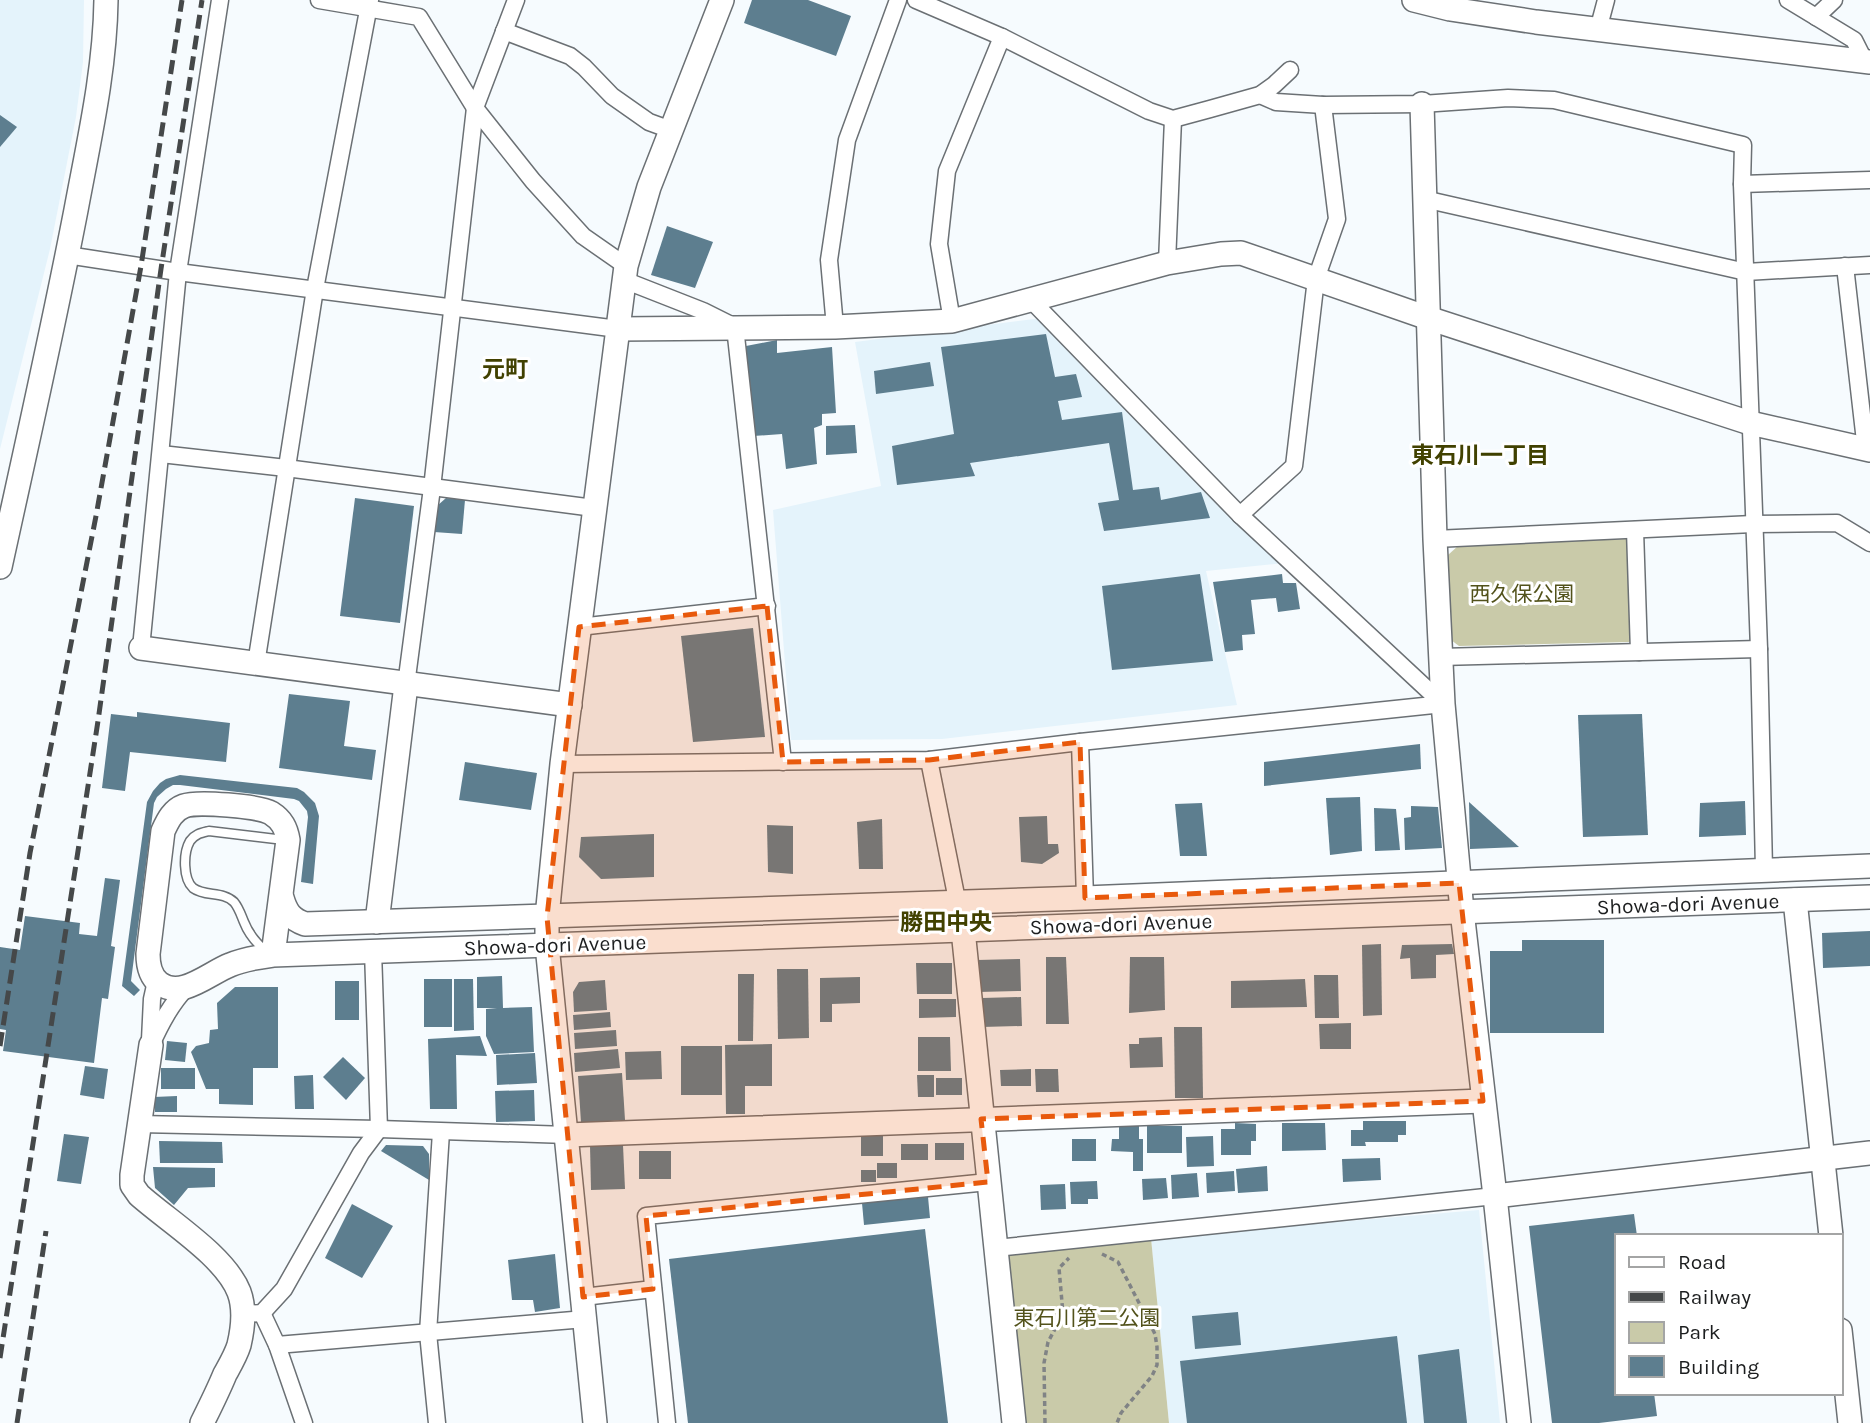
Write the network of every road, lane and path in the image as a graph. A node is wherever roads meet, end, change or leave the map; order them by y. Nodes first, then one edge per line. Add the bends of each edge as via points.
1 (106, 0) edge
2 (220, 0) edge
3 (319, 0) edge
4 (516, 0) edge
5 (722, 0) edge
6 (898, 0) edge
7 (916, 0) edge
8 (1414, 0) edge
9 (1606, 0) edge
10 (1788, 0) edge
11 (1834, 0) edge
12 (369, 4) edge
13 (1816, 17) junction
14 (1598, 30) junction
15 (504, 32) junction
16 (1002, 37) junction
17 (1867, 62) edge
18 (1290, 70) dead end
19 (1260, 95) junction
20 (1422, 104) junction
21 (1323, 106) junction
22 (475, 108) junction
23 (1173, 119) junction
24 (671, 130) junction
25 (1870, 180) edge
26 (1742, 184) junction
27 (1424, 199) junction
28 (67, 255) junction
29 (1167, 263) junction
30 (1870, 265) edge
31 (1845, 266) junction
32 (178, 272) junction
33 (1746, 272) junction
34 (625, 273) junction
35 (1316, 279) junction
36 (315, 289) junction
37 (1031, 300) junction
38 (453, 307) junction
39 (1428, 318) junction
40 (952, 321) junction
41 (735, 327) junction
42 (835, 327) junction
43 (618, 328) junction
44 (1749, 423) junction
45 (1868, 450) edge
46 (161, 454) junction
47 (286, 468) junction
48 (432, 488) junction
49 (594, 508) junction
50 (1240, 515) junction
51 (1753, 524) junction
52 (1635, 530) junction
53 (1435, 539) junction
54 (1870, 543) edge
55 (0, 567) edge
56 (767, 606) junction
57 (579, 627) junction
58 (141, 648) joint
59 (1759, 649) junction
60 (1639, 652) junction
61 (1440, 657) junction
62 (256, 664) junction
63 (406, 685) junction
64 (570, 705) junction
65 (1443, 705) junction
66 (1080, 742) junction
67 (929, 760) junction
68 (783, 762) junction
69 (562, 764) junction
70 (288, 840) junction
71 (1870, 866) edge
72 (1764, 869) junction
73 (1459, 883) junction
74 (1870, 897) edge
75 (282, 898) junction
76 (1085, 898) junction
77 (1795, 900) junction
78 (957, 902) junction
79 (1462, 911) junction
80 (547, 917) junction
81 (377, 922) junction
82 (962, 930) junction
83 (547, 945) junction
84 (373, 951) junction
85 (273, 956) junction
86 (156, 981) junction
87 (188, 986) junction
88 (151, 1045) junction
89 (1483, 1101) junction
90 (981, 1119) junction
91 (139, 1124) junction
92 (379, 1129) junction
93 (441, 1132) junction
94 (567, 1135) junction
95 (1870, 1153) edge
96 (1822, 1157) junction
97 (988, 1182) junction
98 (1495, 1196) junction
99 (1831, 1234) edge
100 (996, 1248) junction
101 (1100, 1253) dead end
102 (1077, 1255) dead end
103 (653, 1289) junction
104 (584, 1308) junction
105 (253, 1314) junction
106 (428, 1333) junction
107 (277, 1345) junction
108 (1842, 1349) edge
109 (202, 1423) edge
110 (304, 1423) edge
111 (437, 1423) edge
112 (595, 1423) edge
113 (667, 1423) edge
114 (1014, 1423) edge
115 (1045, 1423) edge
116 (1117, 1423) edge
117 (1519, 1423) edge
118 (1850, 1423) edge

1 - 28 street via 102,65
2 - 32 street
3 - 12 street
4 - 15 street
5 - 24 street
6 - 42 street via 847,139 829,260
7 - 16 street
8 - 14 street
9 - 14 street
10 - 13 street
11 - 13 street
12 - 22 street via 419,17
12 - 36 street
13 - 17 street via 1854,40
14 - 17 street
15 - 22 street
15 - 24 street via 570,56 612,96 649,122
16 - 23 street
16 - 40 street via 947,171 939,244
18 - 19 street
19 - 21 street via 1276,102
19 - 23 street
20 - 21 street
20 - 26 street via 1554,100 1743,145
20 - 27 street
21 - 35 street via 1337,219
22 - 34 street via 583,236
22 - 38 street
23 - 29 street
24 - 34 street
25 - 26 street
26 - 33 street
27 - 33 street
27 - 39 street
28 - 32 street
28 - 55 street via 11,492
29 - 35 street via 1241,253
29 - 37 street
30 - 31 street
31 - 33 street
31 - 45 street
32 - 36 street
32 - 46 street
33 - 44 street
34 - 41 street
34 - 43 street
35 - 39 street
35 - 50 street via 1294,466
36 - 38 street
36 - 47 street
37 - 40 street
37 - 50 street
38 - 43 street
38 - 48 street
39 - 44 street
39 - 53 street
40 - 42 street
41 - 42 street
41 - 43 street
41 - 56 street
43 - 49 street
44 - 45 street
44 - 51 street
46 - 47 street
46 - 58 street
47 - 48 street
47 - 62 street
48 - 49 street
48 - 63 street
49 - 57 street
50 - 65 street
51 - 52 street
51 - 54 street via 1837,523
51 - 59 street
52 - 53 street
52 - 60 street
53 - 61 street
56 - 57 street
56 - 68 street
57 - 64 street
58 - 62 street
59 - 60 street
59 - 72 street
60 - 61 street
61 - 65 street
62 - 63 street
63 - 64 street
63 - 81 street
64 - 69 street
65 - 66 street
65 - 73 street
66 - 67 street
66 - 76 street
67 - 68 street
67 - 78 street
68 - 69 street
69 - 80 street
70 - 75 street
70 - 85 lane via 209,831 197,834 187,854 185,873 190,885 233,901 256,943
70 - 86 street via 281,820 269,811 199,803 176,811 163,831 148,954
71 - 72 street, Showa-dori Avenue
72 - 73 street, Showa-dori Avenue
73 - 76 street, Showa-dori Avenue
73 - 79 street
74 - 77 street, Showa-dori Avenue
75 - 81 street, Showa-dori Avenue via 288,915 305,924
75 - 85 street
76 - 78 street, Showa-dori Avenue
77 - 79 street, Showa-dori Avenue
77 - 96 street
78 - 80 street, Showa-dori Avenue
78 - 82 street
79 - 82 street, Showa-dori Avenue
79 - 89 street
80 - 81 street, Showa-dori Avenue
80 - 83 street
82 - 83 street, Showa-dori Avenue
82 - 90 street
83 - 84 street, Showa-dori Avenue
83 - 94 street
84 - 85 street, Showa-dori Avenue
84 - 92 street
85 - 87 street, Showa-dori Avenue via 228,965
86 - 87 street via 172,989
86 - 88 street
87 - 88 street via 175,999
88 - 91 street
89 - 90 street
89 - 98 street
90 - 94 street
90 - 97 street
91 - 92 street
91 - 105 street via 132,1185 220,1264
92 - 93 street
92 - 105 street via 284,1289
93 - 94 street
93 - 106 street
94 - 104 street
95 - 96 street
96 - 98 street
96 - 99 street
97 - 100 street
97 - 103 street via 646,1216
98 - 100 street
98 - 117 street
100 - 114 street
101 - 116 path via 1118,1262 1155,1334 1157,1347 1152,1376
102 - 115 path via 1059,1268 1063,1314 1048,1342 1044,1363
103 - 104 street
103 - 113 street
104 - 106 street
104 - 112 street
105 - 107 street
105 - 109 street
106 - 107 street
106 - 111 street
107 - 110 street
108 - 118 street

